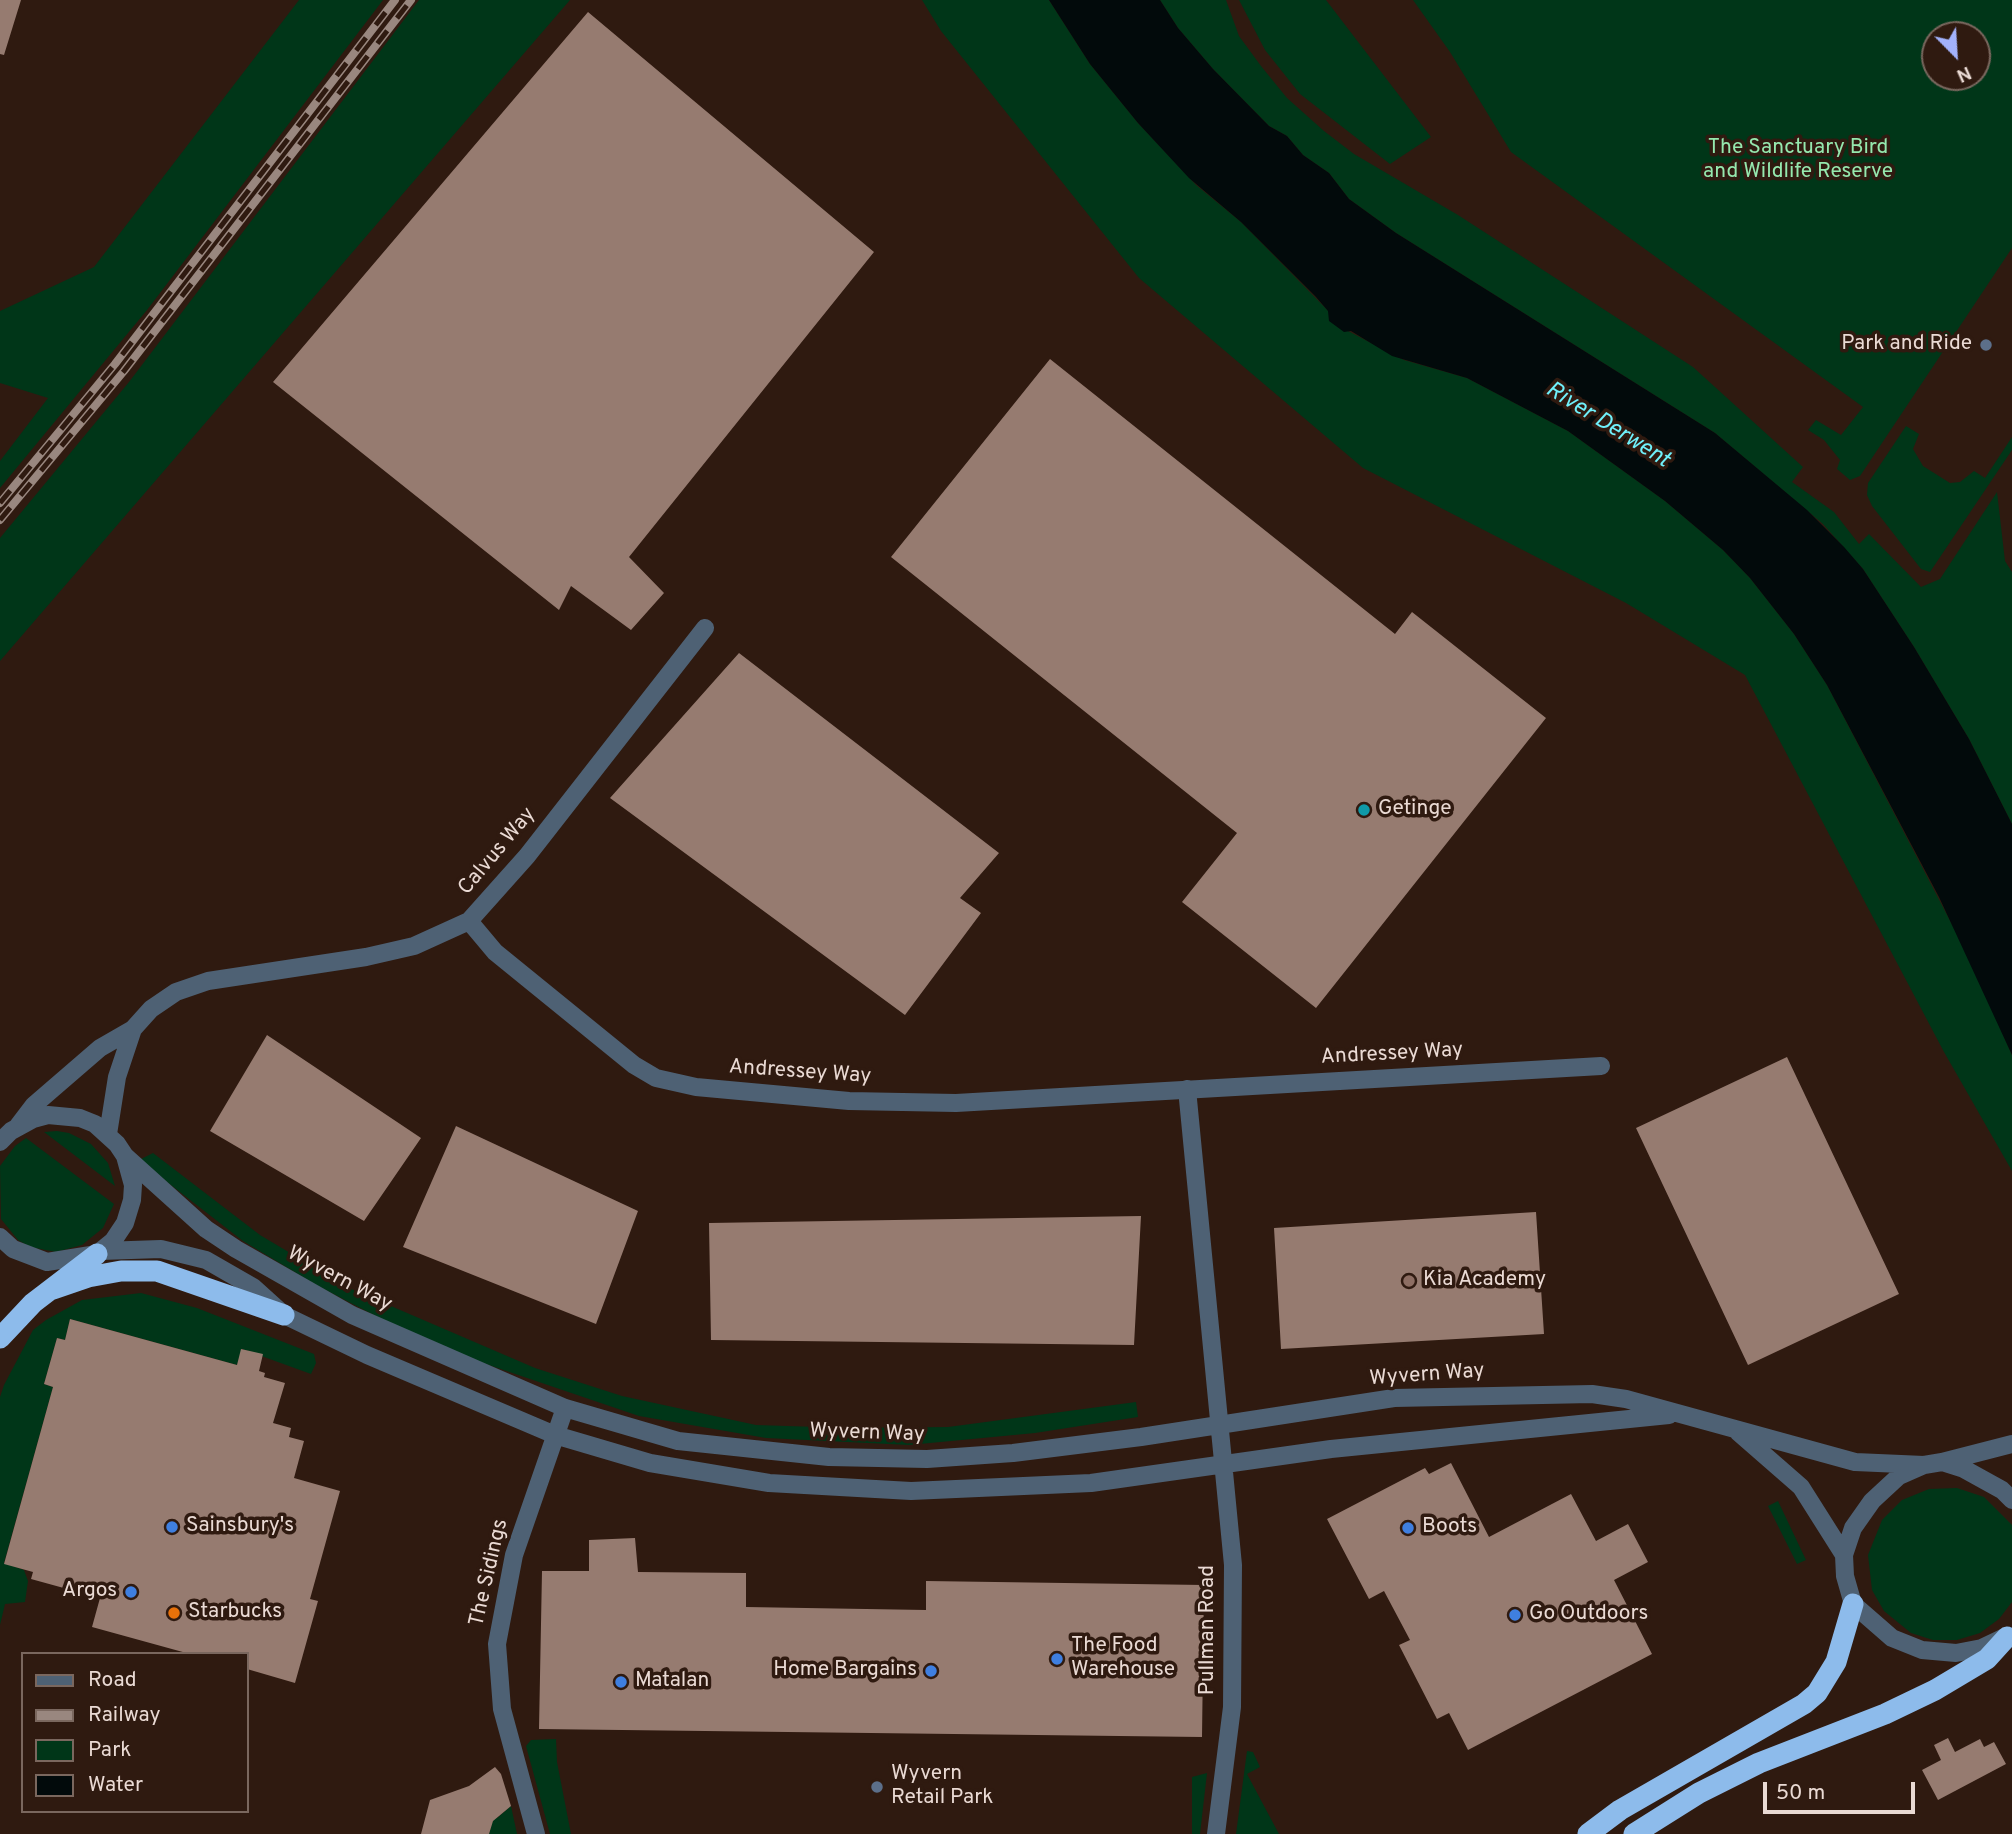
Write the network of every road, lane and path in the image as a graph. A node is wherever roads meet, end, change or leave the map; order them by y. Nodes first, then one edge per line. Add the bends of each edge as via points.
1 (705, 628) dead end
2 (469, 921) junction
3 (133, 1029) junction
4 (1601, 1066) dead end
5 (1187, 1089) junction
6 (108, 1134) junction
7 (6, 1136) edge
8 (125, 1156) junction
9 (0, 1237) edge
10 (99, 1252) junction
11 (53, 1289) junction
12 (284, 1315) junction
13 (0, 1338) edge
14 (565, 1408) junction
15 (1677, 1414) junction
16 (1218, 1425) junction
17 (1735, 1429) junction
18 (555, 1435) junction
19 (2012, 1444) edge
20 (1933, 1464) junction
21 (1223, 1466) junction
22 (2012, 1500) edge
23 (1844, 1555) junction
24 (1853, 1604) junction
25 (2010, 1635) edge
26 (536, 1834) edge
27 (1216, 1834) edge
28 (1588, 1834) edge
29 (1634, 1834) edge

1 - 2 street, Calvus Way via 527,856
2 - 3 street, Calvus Way via 414,946 208,981 176,992
2 - 5 street, Andressey Way via 495,952 656,1078 696,1087 849,1101 956,1103
3 - 6 street via 117,1077
3 - 7 street via 94,1053
4 - 5 street, Andressey Way
5 - 16 street
6 - 7 street via 95,1124 48,1115
6 - 8 street
8 - 10 street via 132,1200 122,1229
8 - 14 street, Wyvern Way via 206,1229 293,1283 428,1350
9 - 10 street, Wyvern Way via 13,1249 47,1262
10 - 11 highway
10 - 12 street, Wyvern Way via 161,1249 206,1260 253,1287
11 - 12 highway via 121,1271 157,1271
11 - 13 highway via 16,1318
12 - 18 street, Wyvern Way
14 - 16 street, Wyvern Way via 678,1441 830,1457 927,1460
14 - 18 street, The Sidings
15 - 16 street, Wyvern Way via 1592,1394 1508,1394 1394,1398
15 - 17 street, Wyvern Way
15 - 21 street, Wyvern Way via 1459,1434
16 - 21 street, Pullman Road
17 - 20 street, Wyvern Way via 1855,1462
17 - 23 street, Wyvern Way via 1801,1487
18 - 21 street, Wyvern Way via 601,1451 697,1472 832,1489 989,1490
18 - 26 street, The Sidings via 514,1556 497,1643 502,1709
19 - 20 street
20 - 22 street via 1979,1476
20 - 23 street via 1899,1476 1878,1494 1853,1528
21 - 27 street, Pullman Road via 1233,1565 1234,1652 1228,1759
23 - 24 street
24 - 25 street via 1892,1638 1922,1650 1956,1653
24 - 28 highway via 1836,1662 1817,1693 1620,1810
25 - 29 highway via 1987,1659 1935,1690 1759,1763 1699,1793

